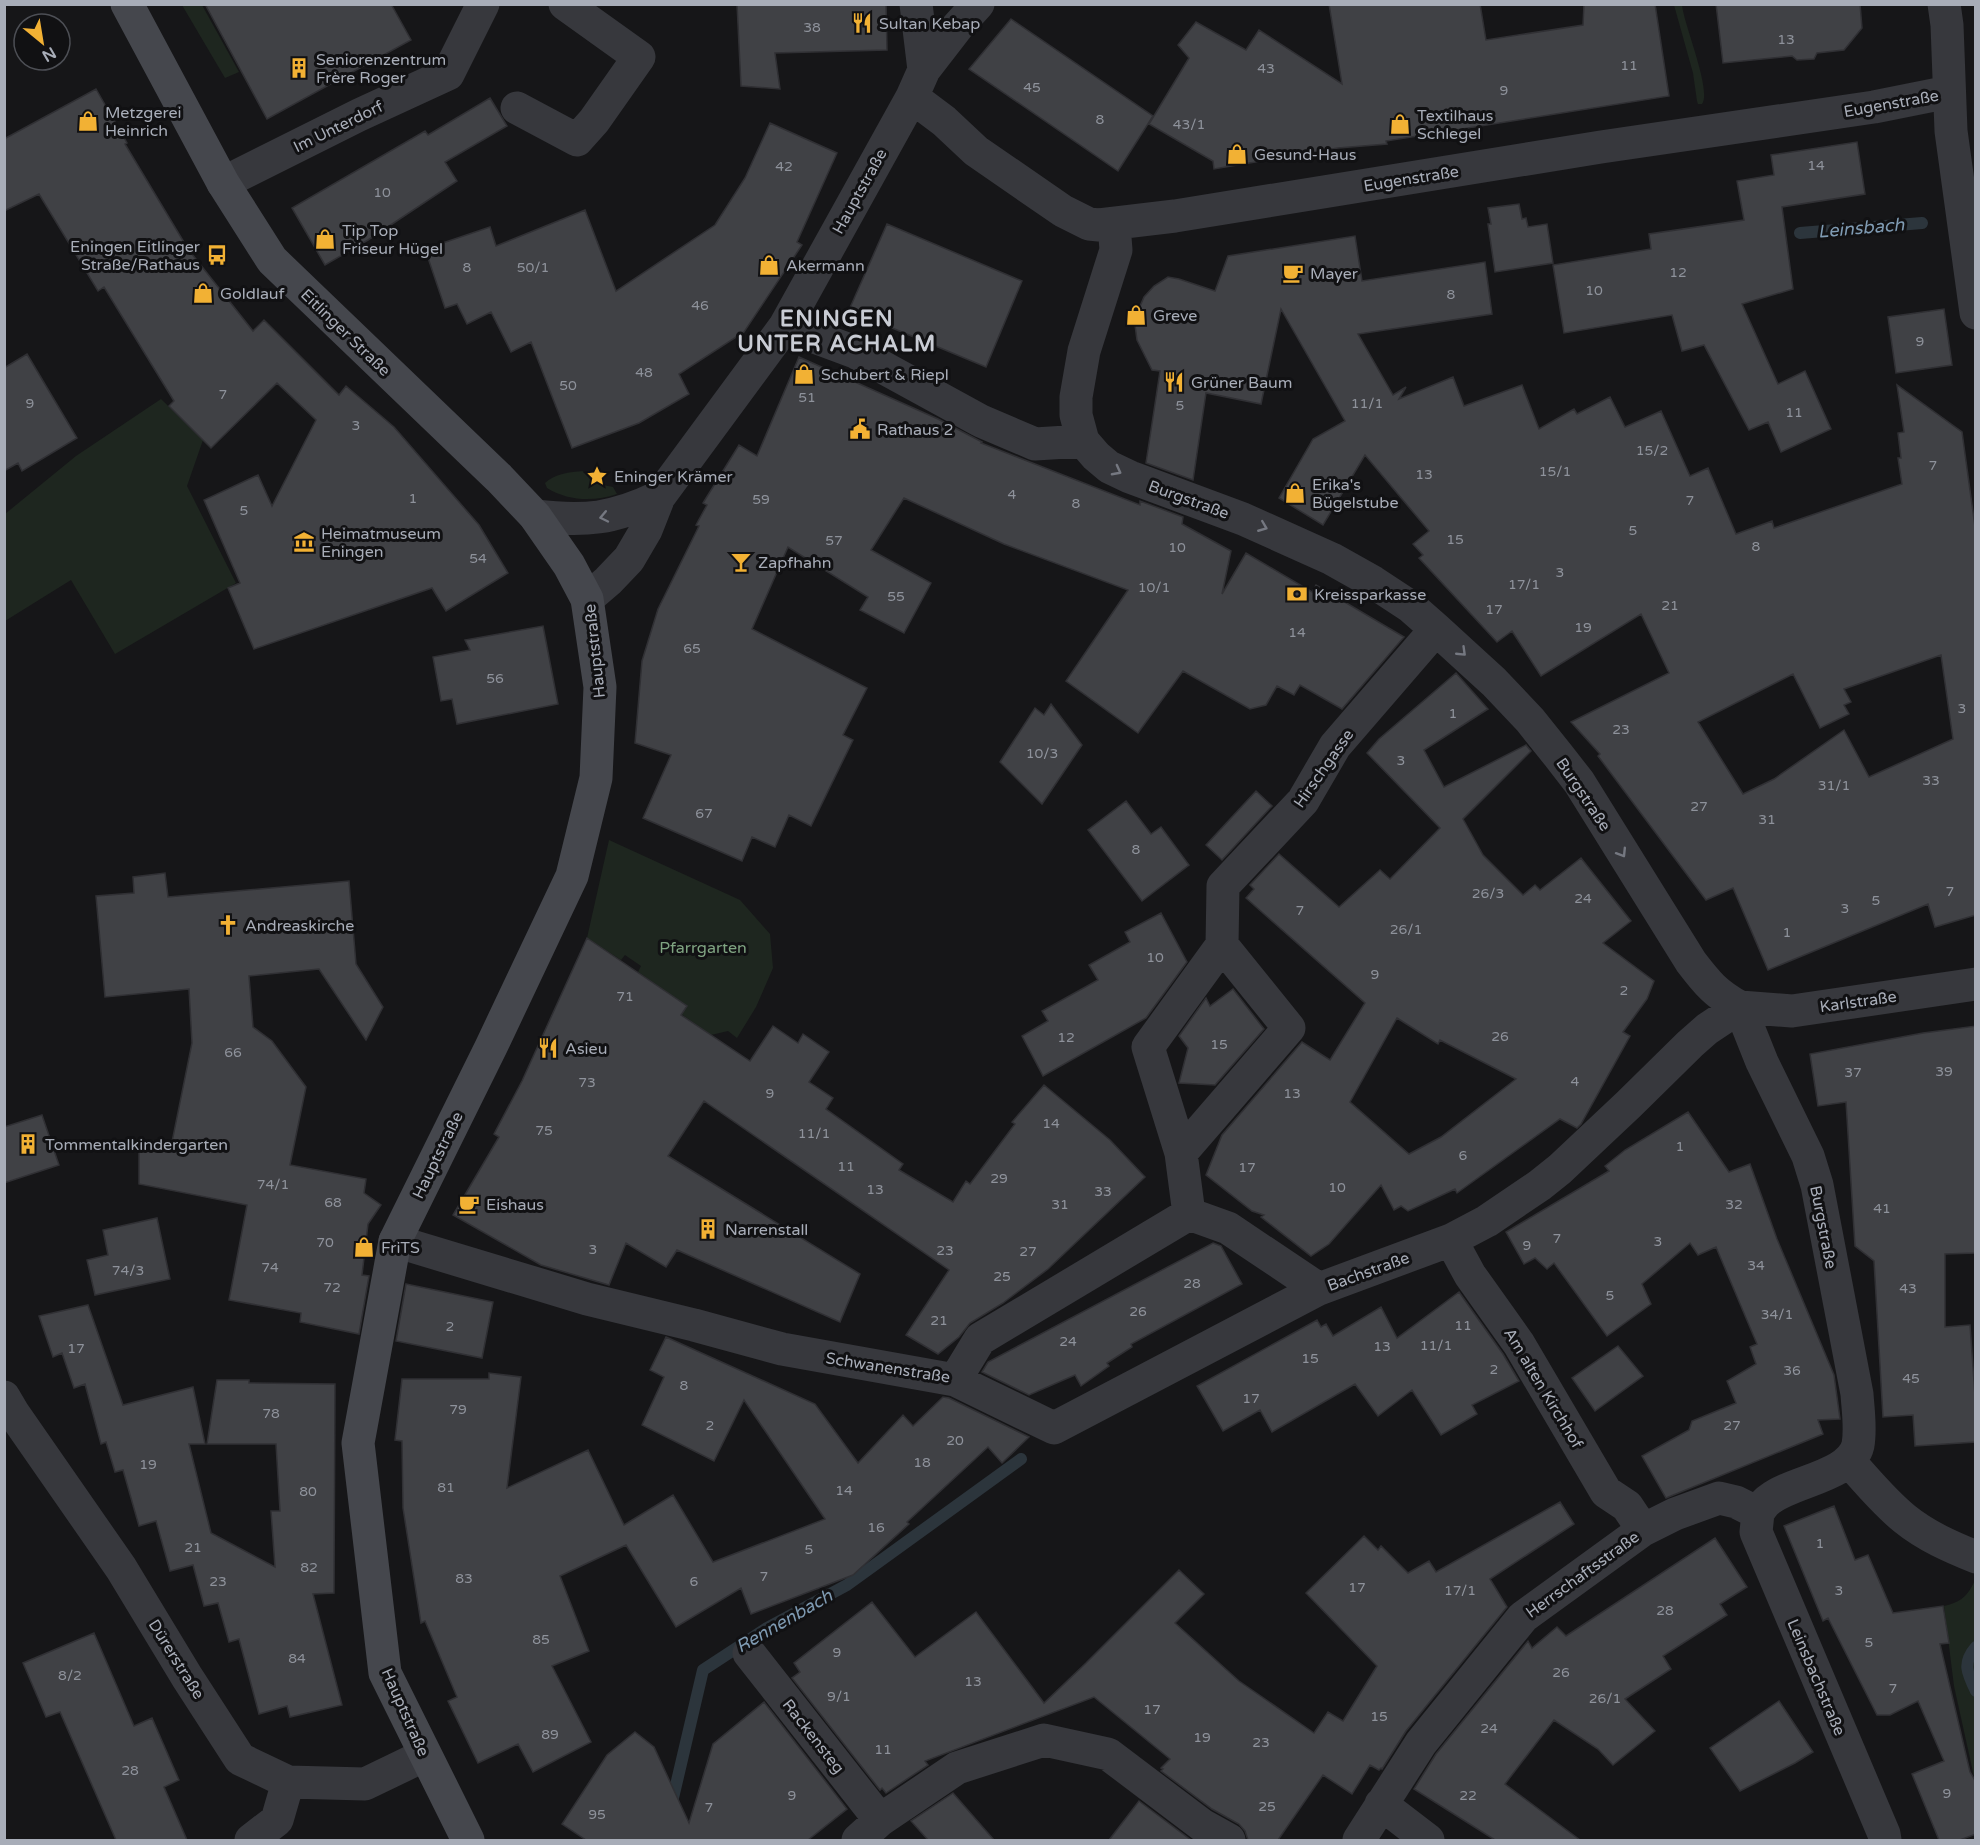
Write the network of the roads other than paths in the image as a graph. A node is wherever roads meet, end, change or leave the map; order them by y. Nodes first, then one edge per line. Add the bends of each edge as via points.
1 (127, 4) edge
2 (483, 4) edge
3 (565, 4) edge
4 (916, 4) edge
5 (978, 4) edge
6 (1944, 4) edge
7 (918, 83) junction
8 (1949, 92) junction
9 (517, 108) dead end
10 (223, 183) junction
11 (1114, 225) junction
12 (1976, 313) edge
13 (784, 326) junction
14 (1083, 441) junction
15 (659, 497) junction
16 (534, 516) junction
17 (586, 599) junction
18 (1436, 629) junction
19 (1222, 945) junction
20 (1976, 984) edge
21 (1740, 1007) junction
22 (1181, 1153) junction
23 (1189, 1214) junction
24 (1451, 1240) junction
25 (394, 1241) junction
26 (1319, 1289) junction
27 (955, 1380) junction
28 (4, 1397) edge
29 (1849, 1461) junction
30 (1758, 1513) junction
31 (1642, 1530) junction
32 (1976, 1557) edge
33 (749, 1653) dead end
34 (425, 1755) junction
35 (288, 1782) junction
36 (1381, 1804) junction
37 (282, 1830) edge
38 (869, 1830) edge
39 (251, 1840) edge
40 (468, 1840) edge
41 (1229, 1840) edge
42 (1359, 1840) edge
43 (1428, 1840) edge
44 (1885, 1840) edge

1 - 10 main road, Eitlinger Straße
2 - 10 street, Im Unterdorf via 448,74
3 - 9 street via 639,57 577,140
4 - 7 street
5 - 7 street, Hauptstraße
6 - 8 street
7 - 11 street, Eugenstraße via 944,121 976,150 1063,211 1089,224
7 - 13 street, Hauptstraße
8 - 11 street, Eugenstraße
8 - 12 street
10 - 16 main road, Eitlinger Straße via 272,260
11 - 14 street, Burgstraße via 1116,250 1084,351 1076,397
13 - 14 street via 855,352 981,421 1035,444
13 - 15 street, Hauptstraße
14 -> 18 street, Burgstraße via 1109,467 1130,477 1243,519 1332,559 1373,582
15 -> 16 street, Hauptstraße via 626,512 596,519
15 - 17 street, Hauptstraße via 629,559
16 - 17 main road, Eitlinger Straße via 569,565
17 - 25 main road, Hauptstraße via 600,687 597,767 572,876
18 - 19 street, Hirschgasse via 1335,746 1303,801 1223,885
18 -> 21 street, Burgstraße via 1530,720 1579,783 1691,962 1722,997
19 - 22 street via 1148,1047
19 - 22 street via 1289,1028
20 - 21 street, Karlstraße via 1792,1011
21 - 24 street, Bachstraße via 1690,1044 1540,1185
21 - 29 street, Burgstraße via 1808,1156 1817,1185 1857,1394 1858,1446
22 - 23 street
23 - 26 street via 1228,1228
23 - 27 street, Schwanenstraße via 980,1339
24 - 26 street, Bachstraße
24 - 31 street, Am alten Kirchhof via 1470,1275 1519,1344 1606,1492 1626,1506
25 - 27 street, Schwanenstraße via 586,1299 782,1349
25 - 34 main road, Hauptstraße via 358,1443 385,1673
26 - 27 street, Bachstraße via 1054,1428
28 - 35 street, Dürerstraße via 121,1568 240,1759
29 - 30 street via 1769,1499
29 - 32 street via 1906,1520
30 - 31 street, Herrschaftsstraße via 1719,1498
30 - 44 street, Leinsbachstraße via 1756,1532
31 - 36 street, Herrschaftsstraße via 1523,1617 1421,1743
33 - 38 street, Rackensteg
34 - 35 street, Dürerstraße via 365,1784
34 - 40 main road, Hauptstraße
35 - 37 street
36 - 42 street, Herrschaftsstraße
36 - 43 street
37 - 39 street
38 - 41 street via 957,1768 1044,1740 1108,1754 1202,1825

